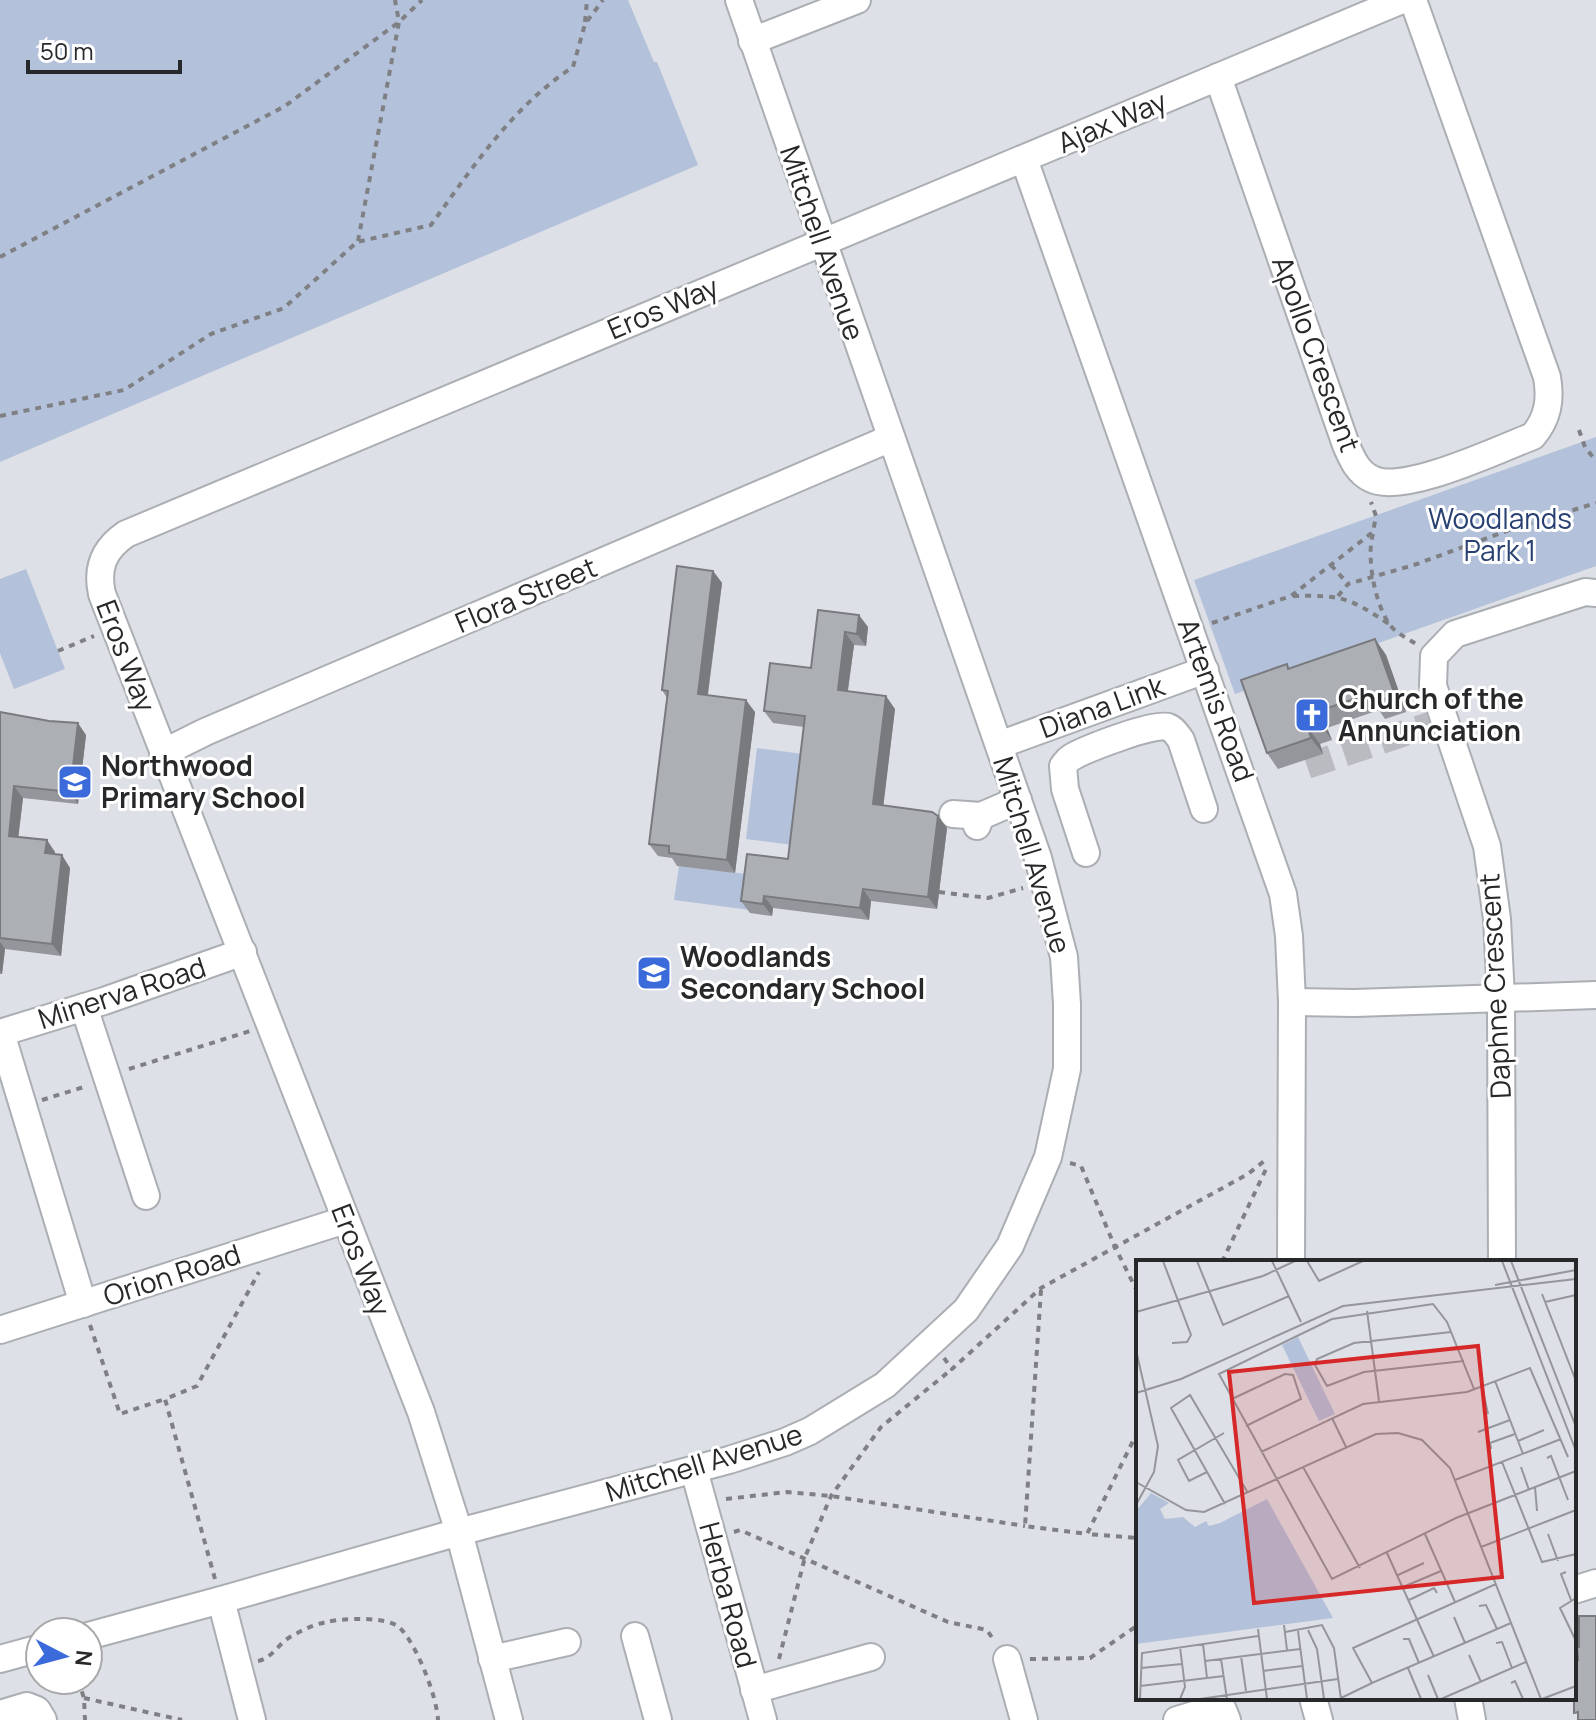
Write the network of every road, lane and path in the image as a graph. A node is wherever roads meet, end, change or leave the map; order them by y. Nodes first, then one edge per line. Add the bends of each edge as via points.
1 (395, 0) edge
2 (422, 0) edge
3 (587, 0) edge
4 (603, 0) edge
5 (739, 0) edge
6 (857, 0) edge
7 (1402, 0) edge
8 (1413, 0) edge
9 (399, 22) junction
10 (585, 24) junction
11 (752, 41) junction
12 (1218, 77) junction
13 (1024, 159) junction
14 (357, 242) junction
15 (822, 242) junction
16 (0, 257) edge
17 (0, 416) edge
18 (1579, 430) dead end
19 (891, 438) junction
20 (1596, 460) edge
21 (1596, 503) edge
22 (1374, 508) dead end
23 (1373, 532) junction
24 (1331, 565) junction
25 (1373, 579) junction
26 (1348, 584) junction
27 (1596, 593) edge
28 (1291, 596) junction
29 (1338, 596) junction
30 (1208, 624) dead end
31 (1389, 624) junction
32 (115, 628) junction
33 (1396, 631) dead end
34 (58, 651) dead end
35 (1205, 670) junction
36 (1105, 706) junction
37 (1117, 740) junction
38 (999, 745) junction
39 (163, 753) junction
40 (1018, 800) junction
41 (1204, 809) dead end
42 (953, 814) dead end
43 (1086, 853) dead end
44 (1044, 881) junction
45 (939, 892) dead end
46 (243, 952) junction
47 (1596, 995) edge
48 (96, 997) junction
49 (1501, 998) junction
50 (1292, 1002) junction
51 (271, 1024) junction
52 (0, 1033) edge
53 (108, 1079) junction
54 (23, 1106) junction
55 (1048, 1157) junction
56 (146, 1196) dead end
57 (345, 1220) junction
58 (260, 1247) junction
59 (1115, 1247) junction
60 (1223, 1260) edge
61 (1291, 1260) edge
62 (1502, 1260) edge
63 (1041, 1288) junction
64 (1136, 1289) edge
65 (83, 1304) junction
66 (0, 1330) edge
67 (933, 1343) junction
68 (952, 1369) junction
69 (165, 1399) junction
70 (1136, 1435) edge
71 (694, 1470) junction
72 (831, 1496) junction
73 (703, 1502) junction
74 (1025, 1526) junction
75 (459, 1532) junction
76 (1087, 1534) junction
77 (1136, 1538) edge
78 (714, 1541) junction
79 (805, 1557) junction
80 (1596, 1583) edge
81 (1576, 1589) edge
82 (218, 1592) junction
83 (1136, 1626) edge
84 (104, 1631) edge
85 (635, 1636) dead end
86 (567, 1642) dead end
87 (24, 1652) edge
88 (871, 1657) dead end
89 (0, 1659) edge
90 (492, 1659) junction
91 (1007, 1659) junction
92 (238, 1666) junction
93 (765, 1688) junction
94 (84, 1698) joint
95 (1313, 1700) edge
96 (1468, 1700) edge
97 (0, 1714) edge
98 (43, 1720) edge
99 (85, 1720) edge
100 (182, 1720) edge
101 (252, 1720) edge
102 (438, 1720) edge
103 (509, 1720) edge
104 (658, 1720) edge
105 (763, 1720) edge
106 (1024, 1720) edge
107 (1177, 1720) edge
108 (1227, 1720) edge
109 (1318, 1720) edge
110 (1472, 1720) edge

1 - 9 path
2 - 9 path
3 - 10 path
4 - 10 path
5 - 11 street, Mitchell Avenue
6 - 11 street
7 - 12 street, Ajax Way
8 - 12 street, Apollo Crescent via 1547,377 1548,408 1533,436 1413,481 1386,483 1360,471 1346,445
9 - 14 path
9 - 16 path via 285,106
10 - 14 path via 573,67 545,86 491,142 431,225
11 - 15 street, Mitchell Avenue
12 - 13 street, Ajax Way
13 - 15 street, Ajax Way
13 - 35 street, Artemis Road
14 - 17 path via 284,308 211,334 124,390
15 - 19 street, Mitchell Avenue
15 - 32 street, Eros Way via 126,534 109,548 98,574
18 - 20 path
19 - 38 street, Mitchell Avenue
19 - 39 street, Flora Street
21 - 25 path
22 - 23 path
23 - 24 path
23 - 25 path
24 - 26 path
24 - 28 path
25 - 26 path
25 - 31 path
26 - 29 path
27 - 49 street, Daphne Crescent via 1585,592 1455,634 1434,656 1433,686 1487,846
28 - 29 path
28 - 30 path
29 - 31 path
31 - 33 path
32 - 34 path
32 - 39 street, Eros Way
35 - 36 street, Diana Link
35 - 50 street, Artemis Road via 1283,894
36 - 37 street
36 - 38 street, Diana Link
37 - 41 street via 1157,726 1175,732
37 - 43 street via 1069,758 1063,766
38 - 40 street, Mitchell Avenue
39 - 46 street, Eros Way
40 - 42 street via 979,821
40 - 44 street, Mitchell Avenue
44 - 45 path via 988,898
44 - 55 street, Mitchell Avenue via 1064,957 1068,1035 1067,1069
46 - 48 street, Minerva Road
46 - 51 street, Eros Way
47 - 49 street
48 - 52 street, Minerva Road
48 - 53 street
49 - 50 street
49 - 62 street, Daphne Crescent
50 - 61 street, Artemis Road
51 - 53 path
51 - 57 street, Eros Way
52 - 54 street
53 - 54 path
53 - 56 street
54 - 65 street
55 - 59 path via 1081,1166
55 - 67 street, Mitchell Avenue via 1010,1246 966,1310
57 - 58 street, Orion Road
57 - 75 street, Eros Way via 421,1412
58 - 65 street, Orion Road
58 - 69 path via 262,1265 197,1386
59 - 60 path via 1248,1174 1273,1154
59 - 63 path
59 - 64 path
63 - 68 path
63 - 74 path
65 - 66 street, Orion Road
65 - 69 path via 120,1414
67 - 68 path
67 - 71 street, Mitchell Avenue via 885,1385 810,1431
68 - 72 path via 881,1427
69 - 82 path
70 - 76 path
71 - 73 street, Herba Road
71 - 75 street, Mitchell Avenue
72 - 73 path via 787,1492
72 - 74 path
72 - 79 path
73 - 78 street, Herba Road
74 - 76 path
75 - 82 street, Mitchell Avenue
75 - 90 street, Eros Way
76 - 77 path
78 - 79 path via 740,1530
78 - 93 street, Herba Road
79 - 91 path via 948,1622 987,1630
79 - 93 path via 776,1671
80 - 81 street
82 - 84 street, Mitchell Avenue
82 - 92 street
83 - 91 path via 1090,1658
85 - 104 street
86 - 90 street
87 - 89 street
88 - 93 street
90 - 103 street, Eros Way
91 - 106 street
92 - 101 street
92 - 102 path via 268,1659 281,1642 325,1622 391,1624 399,1627 422,1665
93 - 105 street, Herba Road
94 - 99 path
94 - 100 path
95 - 109 street
96 - 110 street
97 - 98 street via 27,1706
107 - 108 street via 1217,1708

